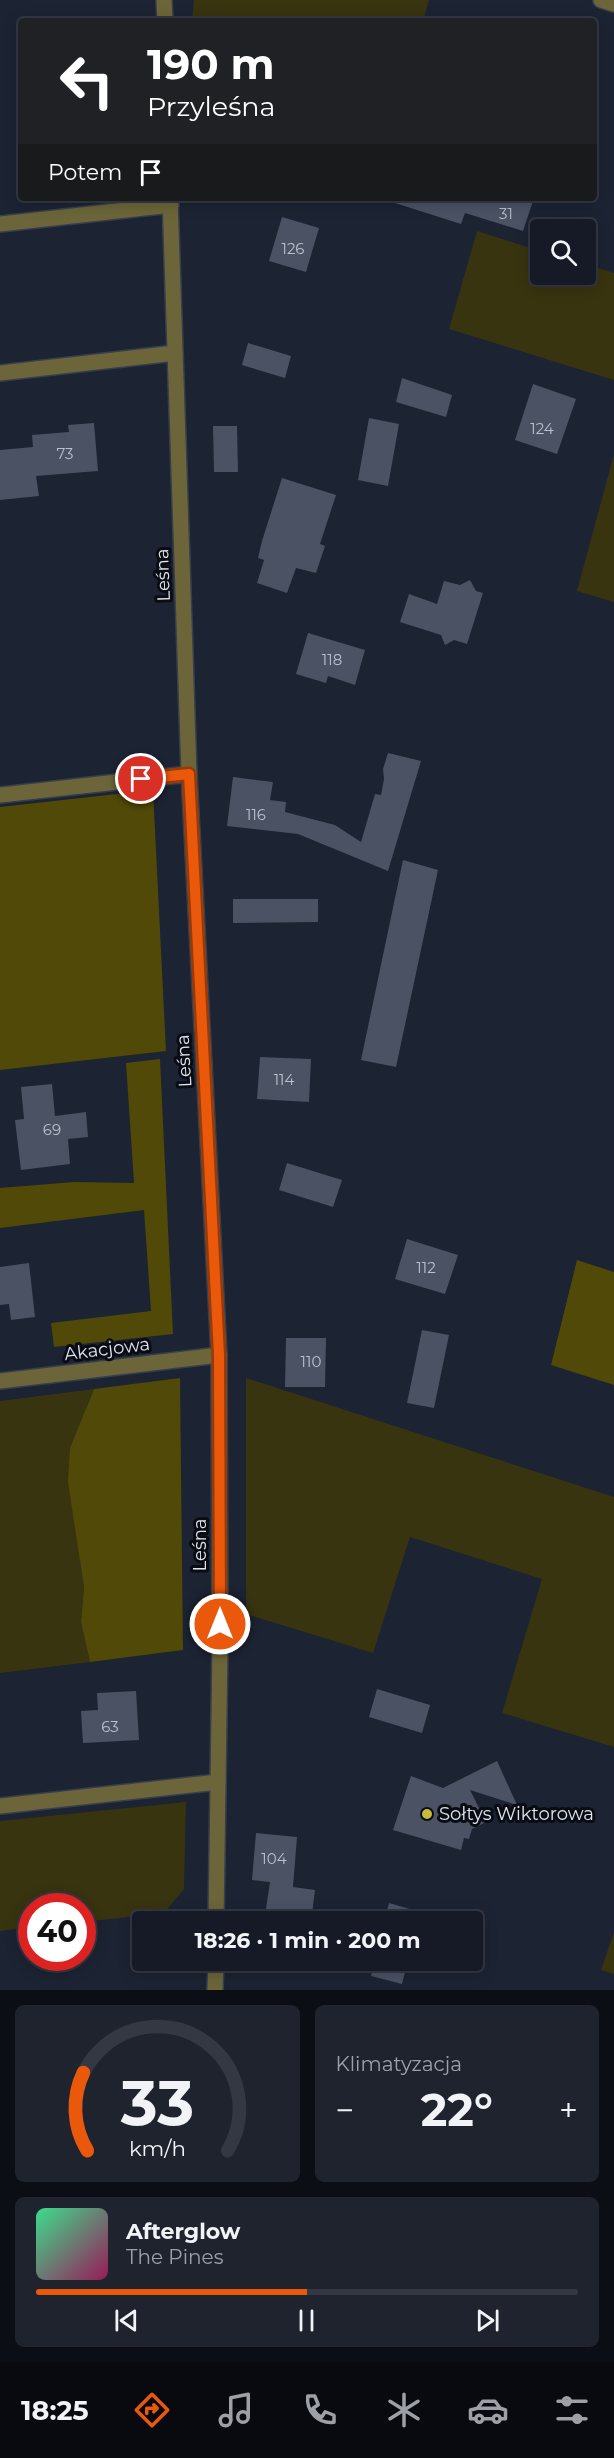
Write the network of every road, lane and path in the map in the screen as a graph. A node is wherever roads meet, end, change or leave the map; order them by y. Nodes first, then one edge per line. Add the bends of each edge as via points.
1 (164, 0) edge
2 (601, 0) edge
3 (614, 4) edge
4 (165, 18) edge
5 (170, 202) edge
6 (0, 224) edge
7 (175, 353) junction
8 (0, 373) edge
9 (189, 774) junction
10 (0, 795) edge
11 (219, 1355) junction
12 (0, 1381) edge
13 (218, 1782) junction
14 (0, 1806) edge
15 (216, 1911) edge
16 (216, 1971) edge
17 (215, 1990) edge

1 - 4 street
2 - 3 street
5 - 6 street
5 - 7 street, Leśna
7 - 8 street
7 - 9 street, Leśna
9 - 10 street
9 - 11 street, Leśna
11 - 12 street, Akacjowa
11 - 13 street, Leśna
13 - 14 street
13 - 15 street, Leśna
16 - 17 street

